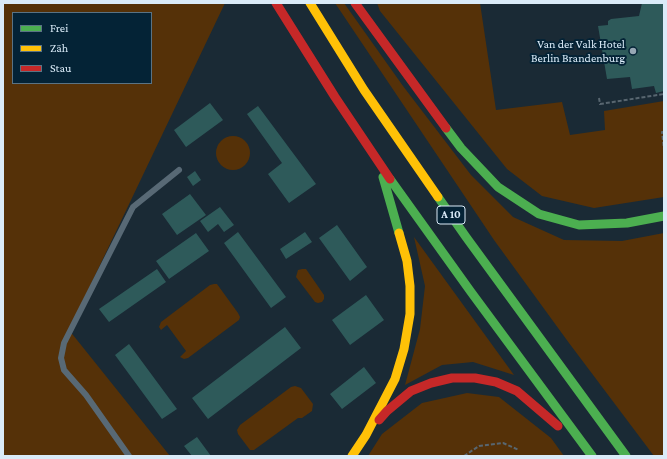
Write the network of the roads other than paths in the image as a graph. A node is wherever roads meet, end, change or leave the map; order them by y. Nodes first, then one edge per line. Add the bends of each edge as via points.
1 (276, 3) edge
2 (310, 3) edge
3 (355, 3) edge
4 (379, 163) junction
5 (179, 170) dead end
6 (664, 216) edge
7 (366, 435) junction
8 (129, 456) edge
9 (352, 456) edge
10 (591, 456) edge
11 (626, 456) edge

1 - 4 highway, A 10
2 - 11 highway, A 10 via 364,90 466,237
3 - 6 highway via 461,148 498,187 539,214 579,225 627,223
4 - 7 highway via 407,261 410,314 404,349 395,379
4 - 10 highway, A 10
5 - 8 lane via 133,208 64,343 61,358 64,370 86,395
7 - 9 highway
7 - 10 highway via 387,411 411,391 452,378 476,378 496,382 517,391

